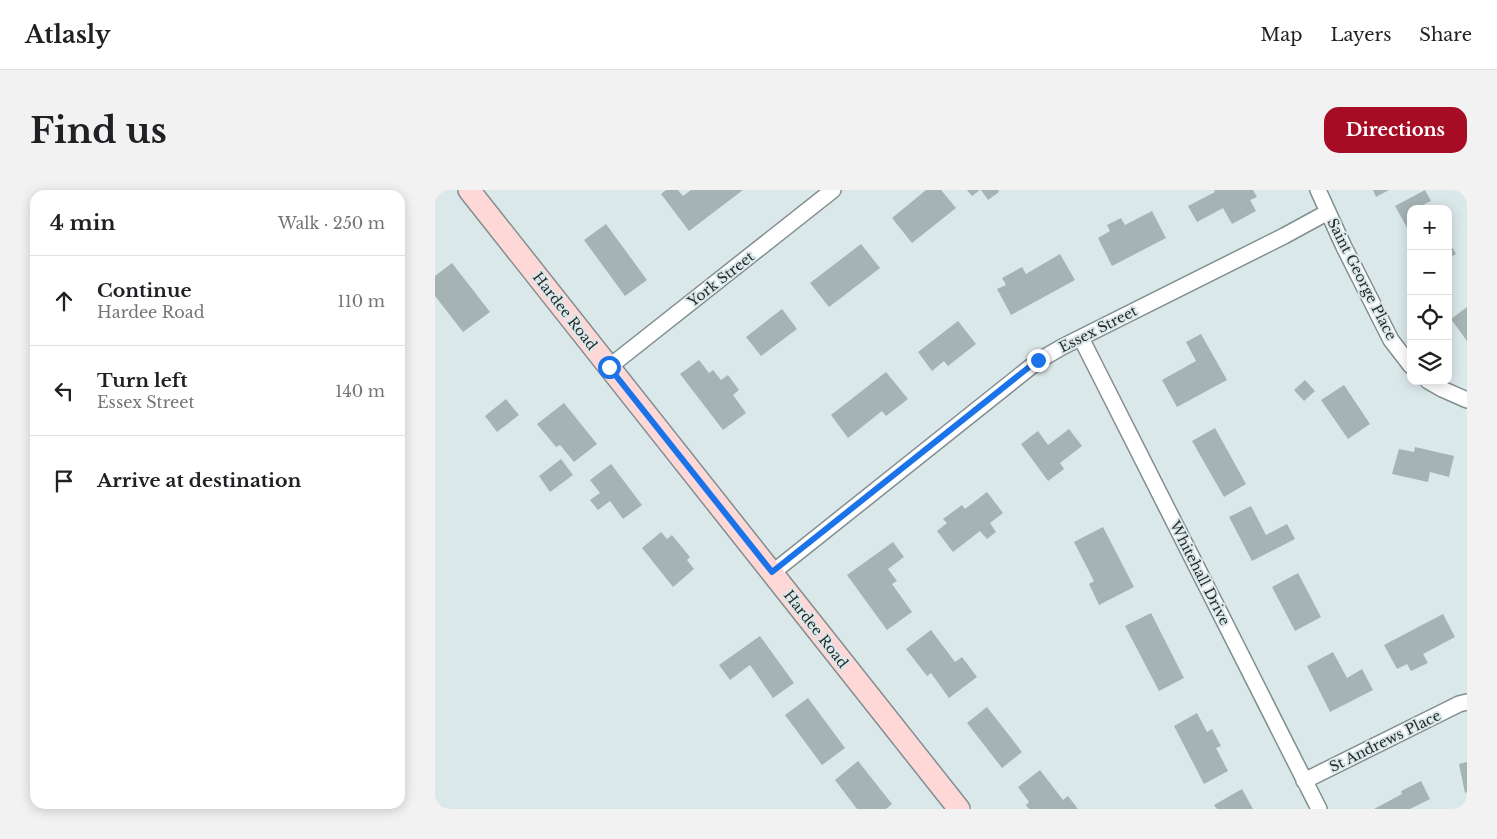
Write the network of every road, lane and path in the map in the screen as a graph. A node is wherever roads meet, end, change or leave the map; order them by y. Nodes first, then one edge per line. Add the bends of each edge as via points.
1 (469, 190) edge
2 (833, 190) edge
3 (1317, 190) edge
4 (1328, 212) junction
5 (1081, 338) junction
6 (1407, 361) edge
7 (609, 367) junction
8 (1435, 385) edge
9 (1467, 400) edge
10 (772, 572) junction
11 (1467, 702) edge
12 (1305, 781) junction
13 (959, 809) edge
14 (1319, 809) edge

1 - 7 street, Hardee Road
2 - 7 street, York Street
3 - 4 street, Saint George Place
4 - 5 street, Essex Street
4 - 6 street, Saint George Place via 1391,340
5 - 10 street, Essex Street via 1038,360
5 - 12 street, Whitehall Drive
7 - 10 street, Hardee Road
8 - 9 street
10 - 13 street, Hardee Road
11 - 12 street, St Andrews Place
12 - 14 street, Whitehall Drive

